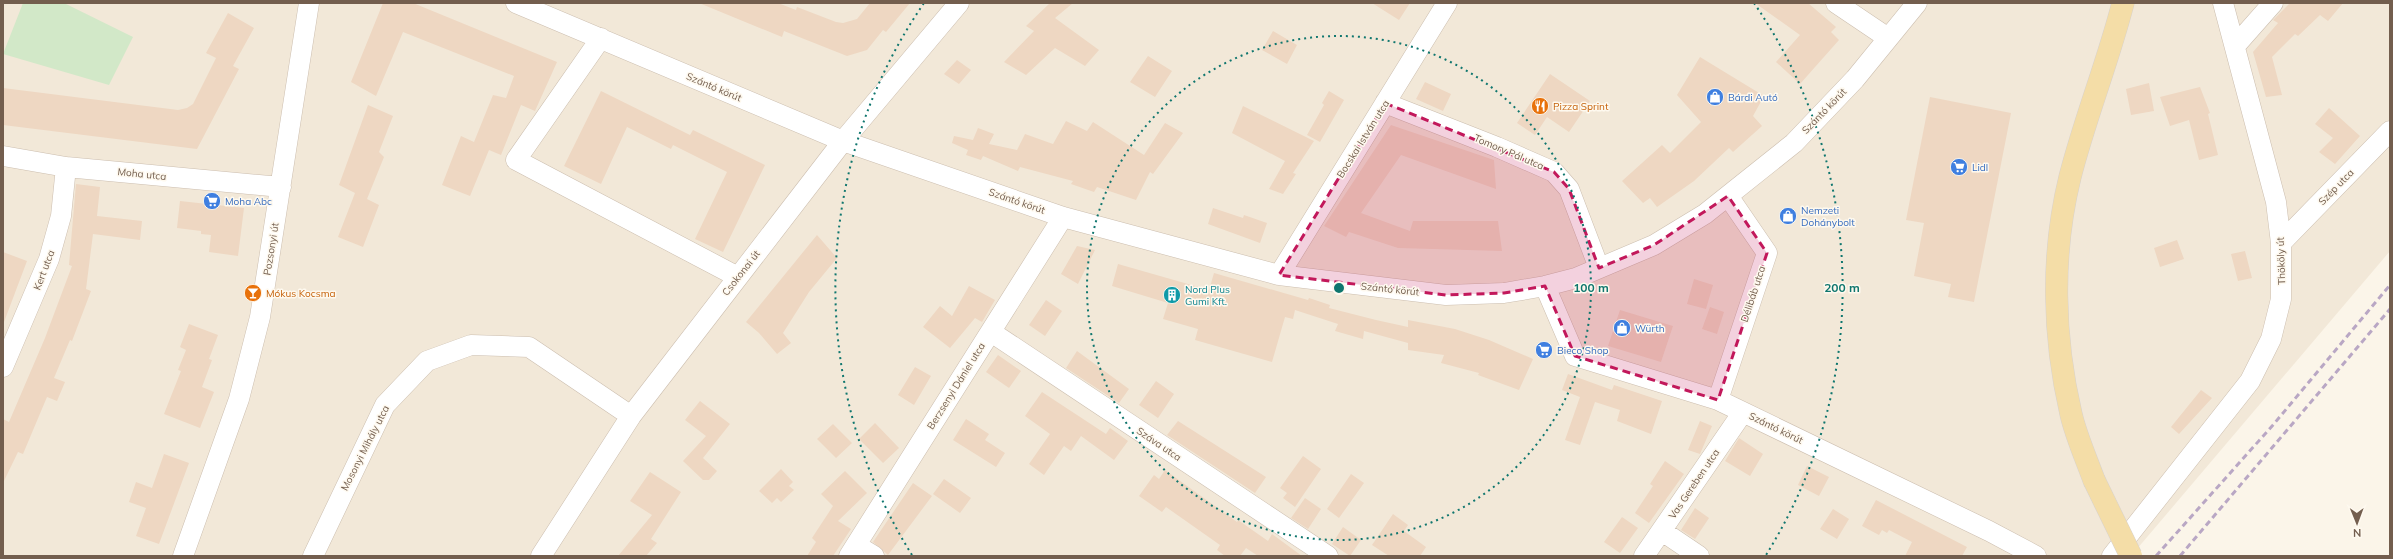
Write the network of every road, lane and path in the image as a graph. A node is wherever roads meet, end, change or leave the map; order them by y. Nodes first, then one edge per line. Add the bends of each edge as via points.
1 (309, 3) edge
2 (516, 3) edge
3 (959, 3) edge
4 (1446, 3) edge
5 (1836, 3) edge
6 (1917, 3) edge
7 (2123, 3) edge
8 (2223, 3) edge
9 (2273, 3) edge
10 (601, 38) junction
11 (1888, 38) junction
12 (2236, 46) junction
13 (1386, 103) junction
14 (2390, 131) edge
15 (843, 141) junction
16 (3, 156) edge
17 (66, 166) junction
18 (281, 187) junction
19 (1728, 196) junction
20 (1063, 217) junction
21 (2281, 243) junction
22 (1599, 268) junction
23 (1279, 275) junction
24 (738, 277) junction
25 (1545, 286) junction
26 (990, 332) junction
27 (3, 367) edge
28 (1718, 400) junction
29 (1743, 412) junction
30 (631, 416) junction
31 (1662, 531) junction
32 (853, 550) edge
33 (1319, 553) edge
34 (183, 556) edge
35 (313, 556) edge
36 (541, 556) edge
37 (874, 556) edge
38 (1644, 556) edge
39 (1700, 556) edge
40 (2036, 556) edge
41 (2112, 556) edge
42 (2131, 556) edge

1 - 18 street, Pozsonyi út
2 - 10 street, Szántó körút
3 - 15 street, Csokonai út
4 - 13 street, Bocskai István utca
5 - 11 street
6 - 11 street, Szántó körút
7 - 42 main road, bridge via 2070,177 2062,220 2056,319 2071,415 2094,480
8 - 12 street, Thököly út
9 - 12 street
10 - 15 street, Szántó körút
10 - 24 street via 516,160
11 - 19 street, Szántó körút via 1855,79 1794,142
12 - 21 street, Thököly út via 2276,202
13 - 22 street, Tomory Pál utca via 1554,172 1569,189
13 - 23 street, Bocskai István utca
14 - 21 street, Szép utca
15 - 20 street, Szántó körút
15 - 24 street, Csokonai út
16 - 17 street, Moha utca
17 - 18 street, Moha utca
17 - 27 street, Kert utca via 61,216 49,259
18 - 34 street, Pozsonyi út via 260,316 239,399
19 - 22 street, Szántó körút via 1705,214 1654,245
19 - 28 street, Délibáb utca via 1767,253
20 - 23 street, Szántó körút
20 - 26 street, Berzsenyi Dániel utca
21 - 41 street, Thököly út via 2282,299 2271,339 2250,381
22 - 25 street, Szántó körút
23 - 25 street, Szántó körút via 1446,295 1504,293
24 - 30 street, Csokonai út
25 - 28 street, Szántó körút via 1575,356
26 - 32 street, Berzsenyi Dániel utca
26 - 33 street, Száva utca
28 - 29 street, Szántó körút
29 - 31 street, Vas Gereben utca
29 - 40 street, Szántó körút
30 - 35 street, Mosonyi Mihály utca via 528,347 471,345 427,361 386,405
30 - 36 street, Csokonai út
31 - 38 street, Vas Gereben utca
31 - 39 street
32 - 37 street

